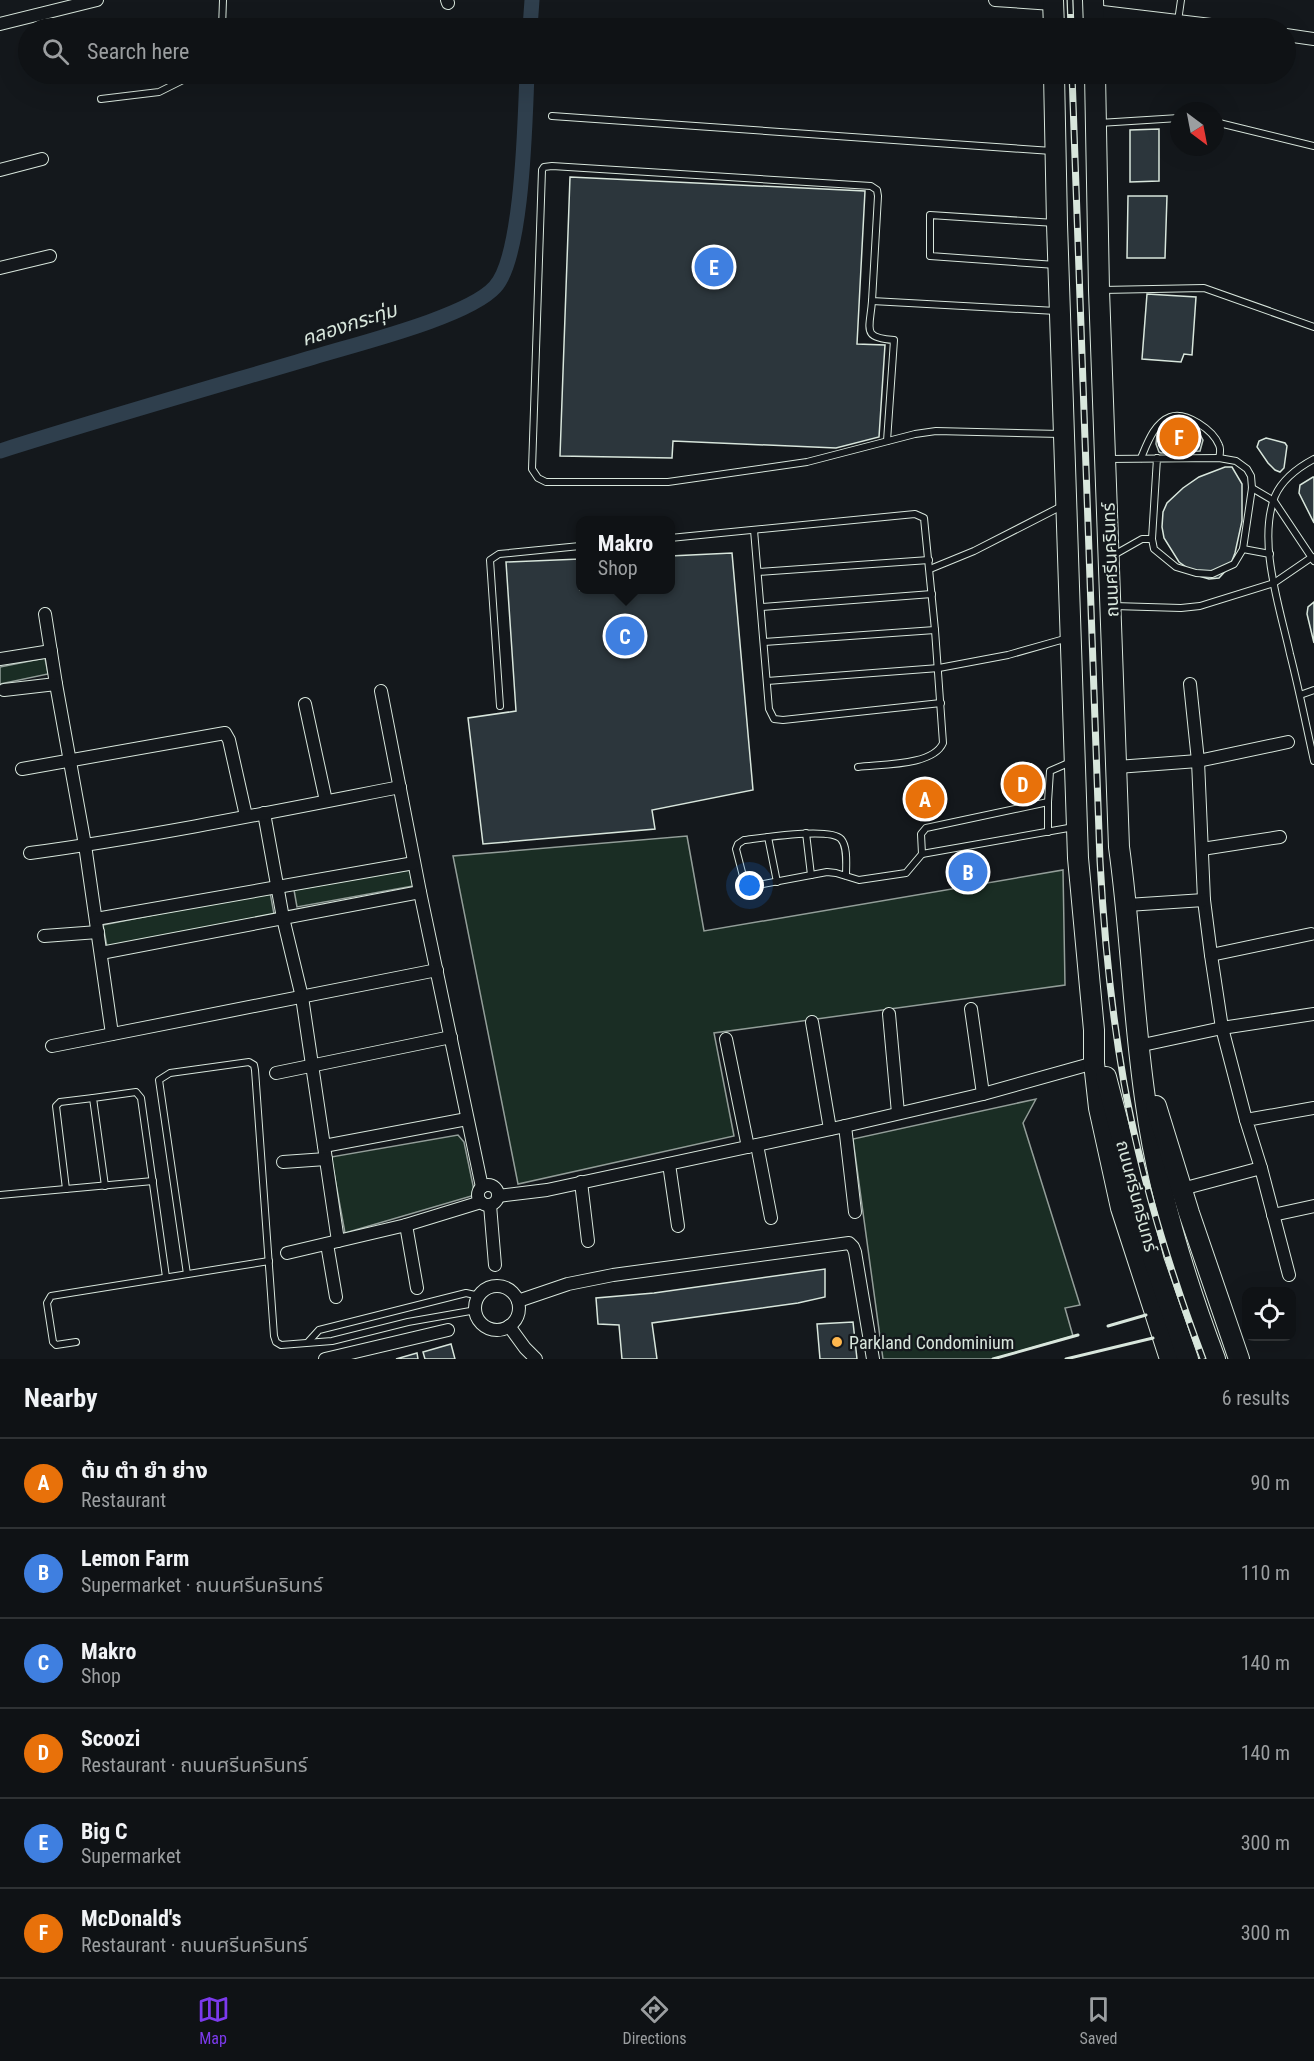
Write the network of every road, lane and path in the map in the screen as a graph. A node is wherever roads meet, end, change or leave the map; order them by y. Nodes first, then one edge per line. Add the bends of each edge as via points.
1 (97, 0) edge
2 (223, 0) edge
3 (995, 0) edge
4 (1180, 0) edge
5 (1053, 2) edge
6 (1094, 13) edge
7 (24, 18) edge
8 (222, 18) edge
9 (1054, 18) edge
10 (1146, 18) edge
11 (1178, 18) edge
12 (18, 20) edge
13 (0, 24) edge
14 (1296, 36) edge
15 (1314, 39) edge
16 (175, 84) edge
17 (1054, 84) edge
18 (1095, 84) edge
19 (101, 99) dead end
20 (552, 117) dead end
21 (1170, 119) edge
22 (1096, 123) junction
23 (1224, 124) edge
24 (1314, 146) edge
25 (1056, 151) junction
26 (42, 159) dead end
27 (0, 170) edge
28 (1057, 224) junction
29 (50, 256) dead end
30 (1059, 265) junction
31 (0, 268) edge
32 (1099, 290) junction
33 (872, 301) junction
34 (1060, 311) junction
35 (1314, 327) edge
36 (1065, 434) junction
37 (887, 441) junction
38 (1141, 458) junction
39 (1157, 458) junction
40 (1106, 459) junction
41 (1219, 459) junction
42 (1314, 459) edge
43 (1252, 488) junction
44 (1274, 501) junction
45 (1068, 503) junction
46 (754, 530) junction
47 (675, 538) edge
48 (1152, 539) junction
49 (576, 546) edge
50 (1244, 549) junction
51 (1270, 554) junction
52 (1109, 558) junction
53 (1313, 559) edge
54 (929, 560) junction
55 (930, 569) junction
56 (758, 572) junction
57 (1274, 583) junction
58 (932, 594) junction
59 (1112, 606) junction
60 (761, 607) junction
61 (45, 614) dead end
62 (935, 630) junction
63 (1071, 637) junction
64 (764, 642) junction
65 (51, 651) junction
66 (0, 659) edge
67 (939, 668) junction
68 (767, 681) junction
69 (56, 684) junction
70 (1190, 684) dead end
71 (4, 690) dead end
72 (1314, 690) edge
73 (381, 691) dead end
74 (1300, 695) junction
75 (941, 703) junction
76 (304, 704) dead end
77 (500, 706) dead end
78 (1312, 738) edge
79 (1288, 742) dead end
80 (1075, 760) junction
81 (69, 761) junction
82 (1198, 761) junction
83 (1314, 761) edge
84 (858, 767) dead end
85 (1117, 767) junction
86 (22, 769) dead end
87 (400, 787) junction
88 (326, 801) junction
89 (1048, 802) junction
90 (264, 813) junction
91 (246, 816) junction
92 (1077, 826) junction
93 (1048, 832) junction
94 (806, 833) junction
95 (768, 837) junction
96 (1280, 837) dead end
97 (85, 845) junction
98 (1202, 849) junction
99 (30, 853) dead end
100 (922, 854) junction
101 (414, 863) junction
102 (812, 875) junction
103 (846, 876) junction
104 (777, 882) junction
105 (277, 887) junction
106 (420, 892) junction
107 (1204, 900) junction
108 (1127, 904) junction
109 (283, 918) junction
110 (97, 925) junction
111 (1311, 934) dead end
112 (44, 936) dead end
113 (101, 953) junction
114 (1210, 954) junction
115 (437, 970) junction
116 (302, 997) junction
117 (971, 1010) dead end
118 (889, 1014) dead end
119 (1314, 1014) edge
120 (812, 1022) dead end
121 (1222, 1029) junction
122 (1094, 1030) junction
123 (112, 1034) junction
124 (451, 1037) junction
125 (726, 1039) dead end
126 (51, 1046) dead end
127 (1138, 1046) junction
128 (1094, 1062) junction
129 (312, 1066) junction
130 (276, 1073) dead end
131 (983, 1094) junction
132 (93, 1098) junction
133 (1314, 1108) edge
134 (898, 1113) junction
135 (467, 1119) junction
136 (1246, 1120) junction
137 (845, 1126) junction
138 (830, 1129) junction
139 (753, 1146) junction
140 (325, 1153) junction
141 (283, 1162) dead end
142 (669, 1164) junction
143 (1261, 1168) junction
144 (153, 1181) junction
145 (580, 1182) junction
146 (105, 1186) junction
147 (482, 1187) junction
148 (66, 1189) junction
149 (1182, 1189) junction
150 (0, 1196) edge
151 (490, 1201) junction
152 (1314, 1206) edge
153 (855, 1212) dead end
154 (1273, 1215) junction
155 (771, 1218) dead end
156 (406, 1225) junction
157 (678, 1226) dead end
158 (588, 1241) dead end
159 (333, 1243) junction
160 (287, 1253) dead end
161 (268, 1261) junction
162 (495, 1265) dead end
163 (188, 1274) junction
164 (1289, 1275) dead end
165 (166, 1277) junction
166 (417, 1288) dead end
167 (484, 1291) junction
168 (336, 1297) dead end
169 (518, 1301) junction
170 (476, 1310) junction
171 (509, 1326) junction
172 (448, 1330) dead end
173 (309, 1341) junction
174 (76, 1342) dead end
175 (1181, 1356) edge
176 (326, 1359) edge
177 (536, 1359) edge
178 (873, 1359) edge
179 (1215, 1359) edge
180 (1239, 1359) edge

1 - 7 street
2 - 8 lane
3 - 5 street
4 - 11 lane
5 - 9 main road
6 - 10 street
12 - 13 street
14 - 15 street
16 - 19 lane via 159,92
17 - 25 main road, ถนนศรีนครินทร์
18 - 22 main road, ถนนศรีนครินทร์
20 - 25 lane
21 - 22 lane
22 - 32 main road, ถนนศรีนครินทร์
23 - 24 lane
25 - 28 main road, ถนนศรีนครินทร์
26 - 27 street
28 - 30 main road, ถนนศรีนครินทร์
28 - 30 lane via 930,215 930,256
29 - 31 street
30 - 34 main road, ถนนศรีนครินทร์
32 - 35 lane via 1204,288
32 - 40 main road, ถนนศรีนครินทร์
33 - 34 lane
33 - 37 lane via 871,334 878,339 894,340
33 - 37 lane via 878,196 875,188 544,167 532,469 546,482 668,482 807,462
34 - 36 main road, ถนนศรีนครินทร์
36 - 37 lane via 936,431
36 - 45 main road, ถนนศรีนครินทร์
38 - 39 lane
38 - 40 lane
38 - 41 lane via 1161,423 1169,417 1184,415 1215,439 1220,448
39 - 41 lane
39 - 48 lane
40 - 52 main road, ถนนศรีนครินทร์
41 - 43 lane via 1244,465
42 - 44 lane via 1287,479
43 - 44 lane
43 - 50 lane
44 - 51 lane
44 - 53 lane
45 - 55 lane
45 - 63 main road, ถนนศรีนครินทร์
46 - 47 lane
46 - 54 lane via 919,514 925,522
46 - 56 lane
48 - 50 lane via 1154,549 1170,564 1204,574 1229,568
48 - 52 lane via 1142,539
49 - 77 lane via 499,554 490,560
50 - 51 lane
51 - 57 lane
52 - 59 main road, ถนนศรีนครินทร์
53 - 57 lane
54 - 55 lane
54 - 56 lane
55 - 58 lane
56 - 60 lane
57 - 59 lane via 1200,606
57 - 74 lane
58 - 60 lane
58 - 62 lane
59 - 85 main road, ถนนศรีนครินทร์
60 - 64 lane
61 - 65 street
62 - 64 lane
62 - 67 lane
63 - 67 lane via 1032,650
63 - 80 main road, ถนนศรีนครินทร์
64 - 68 lane
65 - 66 street
65 - 69 street
67 - 68 lane
67 - 75 lane
68 - 75 lane via 770,713 777,720
69 - 71 street
69 - 81 street
70 - 82 street
72 - 74 lane
73 - 87 street
74 - 78 lane
75 - 84 lane via 944,741 938,751 916,760
76 - 88 street
78 - 83 lane
79 - 82 street
80 - 89 lane via 1050,771
80 - 92 main road, ถนนศรีนครินทร์
81 - 86 street
81 - 91 street via 225,733
81 - 97 street
82 - 85 street
82 - 98 street
85 - 108 main road, ถนนศรีนครินทร์ via 1119,847
87 - 88 street
87 - 101 street
88 - 90 street
89 - 93 lane
89 - 100 lane via 926,828 921,834
90 - 91 street
90 - 105 street
91 - 97 street
92 - 93 lane
92 - 122 main road, ถนนศรีนครินทร์
93 - 100 lane
94 - 95 lane
94 - 102 lane
94 - 103 lane via 833,835 841,840
95 - 104 lane
95 - 104 lane via 744,840 736,849 747,884
96 - 98 street
97 - 99 street
97 - 110 street
98 - 107 street
100 - 103 lane via 906,873 859,880
101 - 105 street
101 - 106 street
102 - 103 lane via 828,872
102 - 104 lane
105 - 109 street
105 - 110 street
106 - 109 street
106 - 115 street
107 - 108 street
107 - 114 street
108 - 127 main road, ถนนศรีนครินทร์
109 - 113 street
109 - 116 street
110 - 112 street
110 - 113 street
111 - 114 street
113 - 123 street
114 - 121 street
115 - 116 street
115 - 124 street
116 - 123 street
116 - 129 street
117 - 131 street
118 - 134 street
119 - 121 street
120 - 138 street
121 - 127 street
121 - 136 street
122 - 128 main road, ถนนศรีนครินทร์
122 - 175 main road, ถนนศรีนครินทร์
123 - 126 street
124 - 129 street
124 - 135 street
125 - 139 street
127 - 149 main road, ถนนศรีนครินทร์
127 - 179 main road, ถนนศรีนครินทร์ via 1163,1190
128 - 131 street
128 - 175 main road, ถนนศรีนครินทร์ via 1099,1108 1121,1208 1156,1320
129 - 130 street
129 - 140 street
131 - 134 street
132 - 144 lane via 133,1092 140,1095
132 - 146 lane
132 - 148 lane via 60,1102 56,1106
133 - 136 street
134 - 137 street
135 - 140 street
135 - 147 street
136 - 143 street
137 - 138 street
137 - 153 street
138 - 139 street
139 - 142 street
139 - 155 street
140 - 141 street
140 - 159 street
142 - 145 street
142 - 157 street
143 - 149 street
143 - 154 street
144 - 146 lane
144 - 165 lane
145 - 151 street
145 - 158 street
146 - 148 lane
147 - 151 street via 478,1193
147 - 151 street via 497,1190
148 - 150 lane
149 - 180 main road, ถนนศรีนครินทร์
151 - 156 street
151 - 162 street
152 - 154 street
154 - 164 street
156 - 159 street
156 - 166 street
159 - 160 street
159 - 168 street
161 - 163 lane
161 - 163 lane via 255,1070 252,1063 243,1061 170,1073 159,1080
161 - 173 lane via 274,1339 281,1345
163 - 165 lane
165 - 174 lane via 51,1296 47,1303 53,1342
167 - 169 street via 503,1287
167 - 170 street
167 - 173 lane via 319,1330
169 - 171 street via 518,1315
169 - 178 street via 568,1284 613,1275 849,1243 854,1247
170 - 171 street via 485,1326 497,1330
170 - 173 lane via 332,1341
171 - 177 street
172 - 176 street

